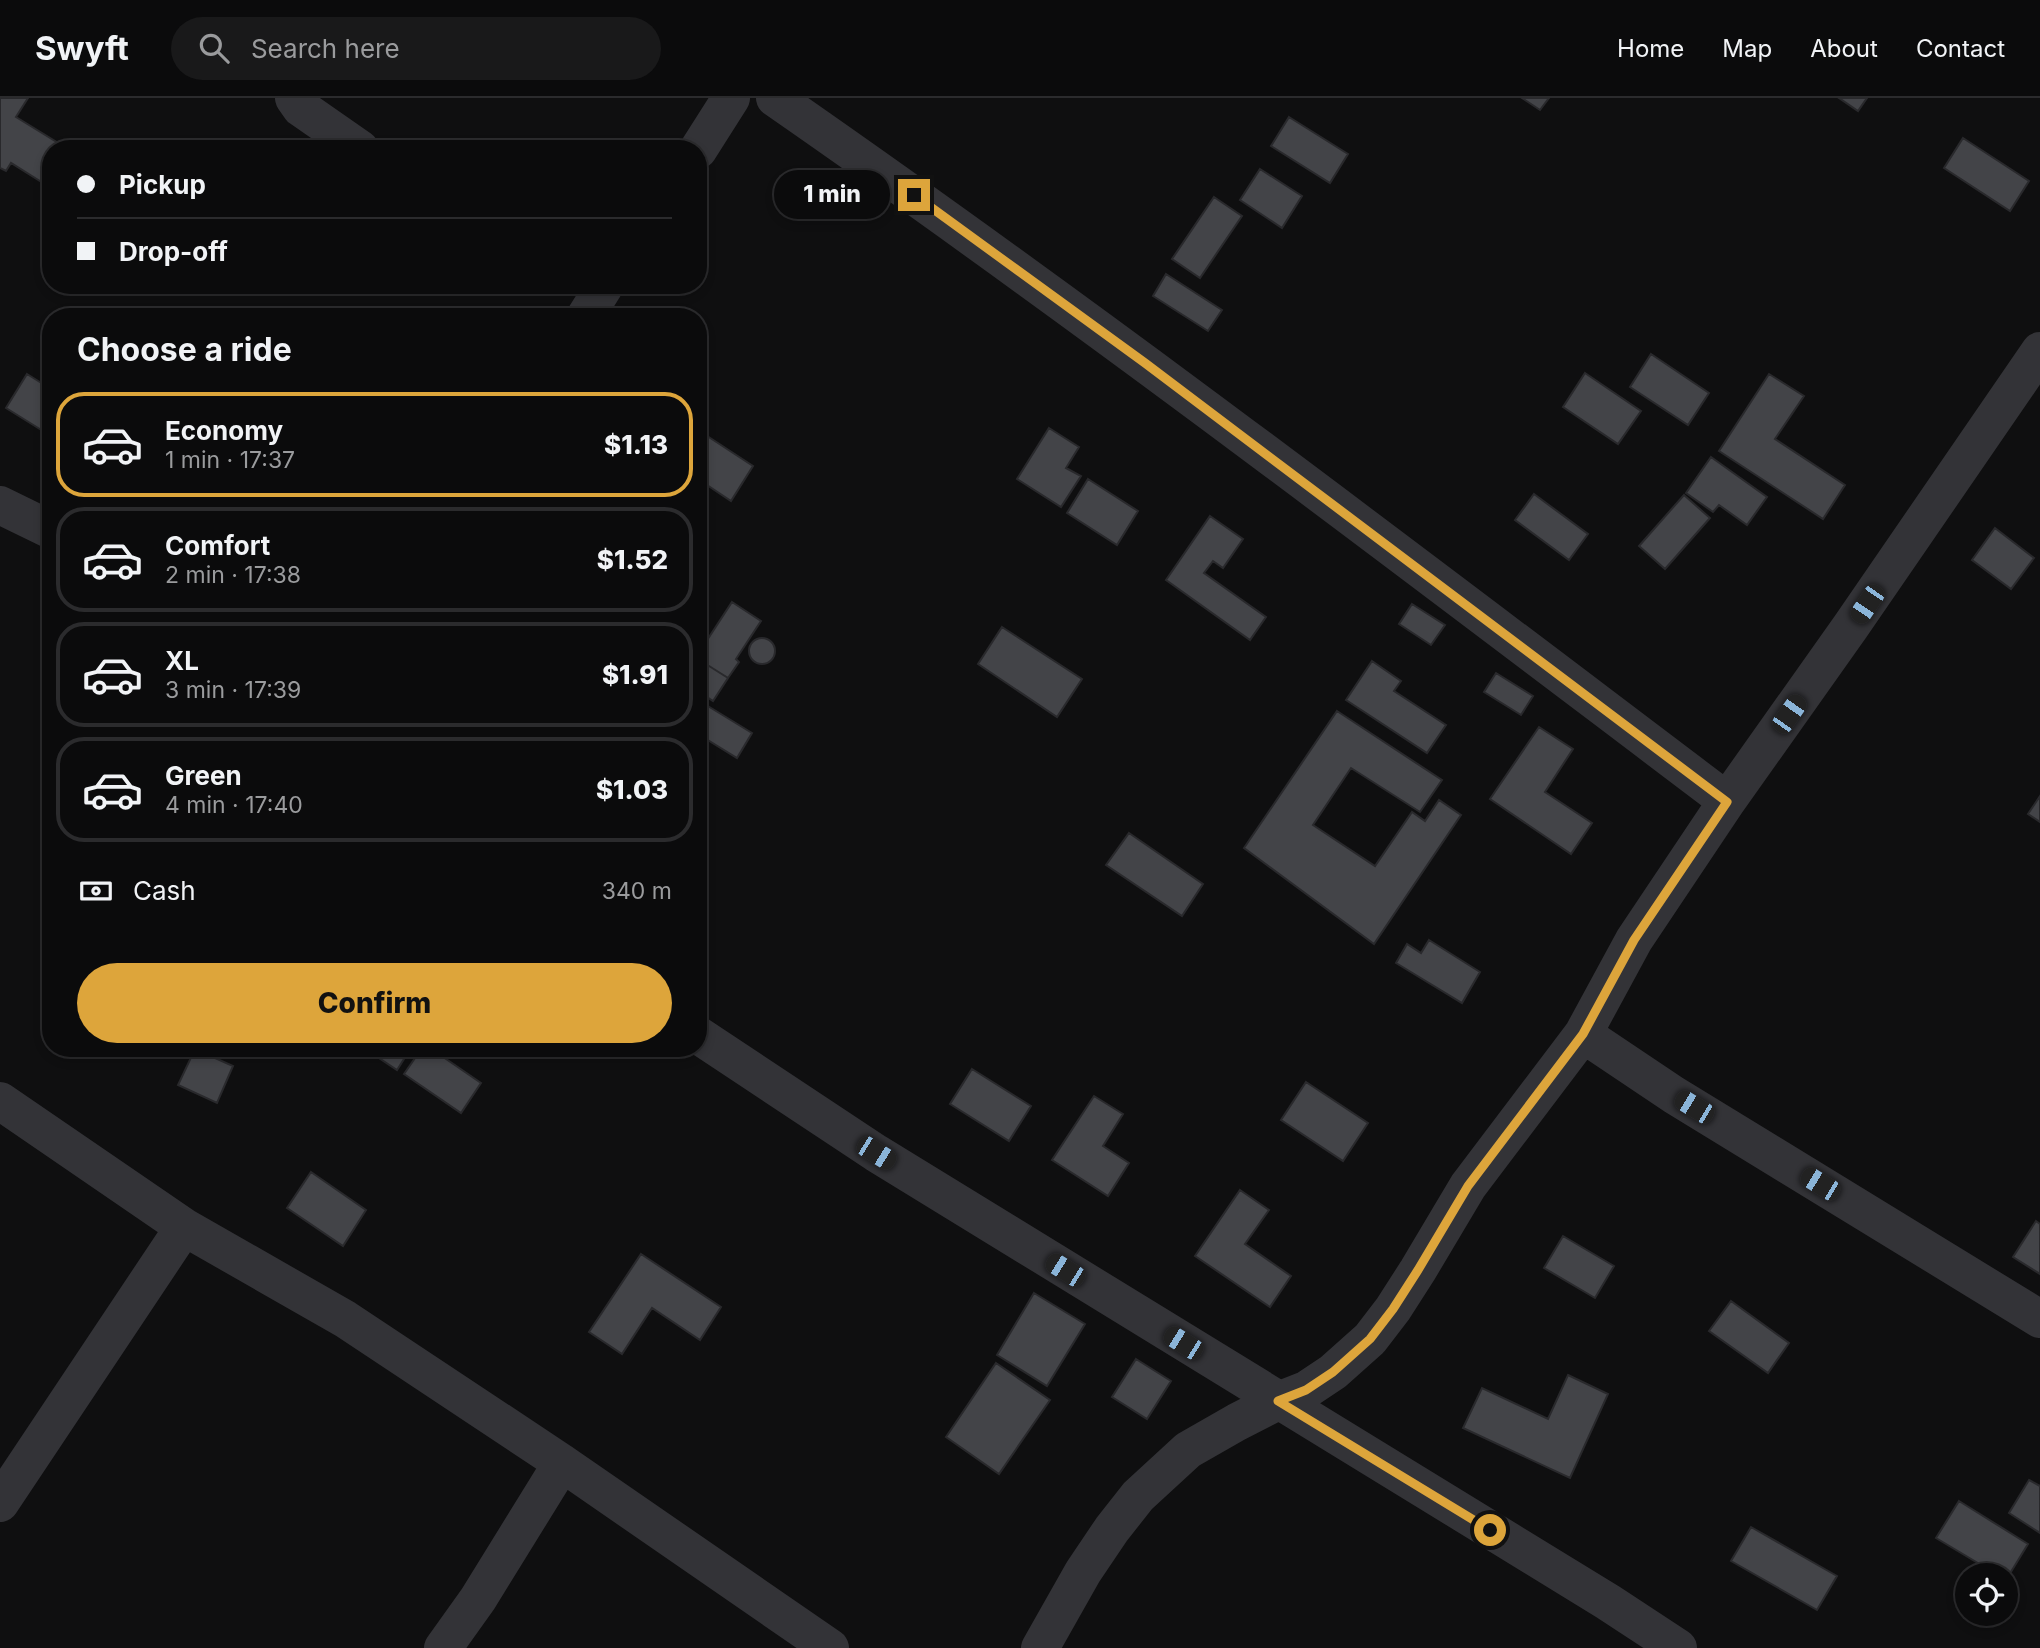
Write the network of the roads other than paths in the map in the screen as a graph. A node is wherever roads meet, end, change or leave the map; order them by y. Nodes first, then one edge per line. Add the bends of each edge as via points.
1 (294, 98) edge
2 (731, 98) edge
3 (775, 98) edge
4 (347, 140) edge
5 (704, 140) edge
6 (2040, 351) edge
7 (0, 505) edge
8 (42, 526) edge
9 (1727, 802) junction
10 (1583, 1034) junction
11 (707, 1041) edge
12 (0, 1101) edge
13 (184, 1227) junction
14 (2040, 1319) edge
15 (1278, 1401) junction
16 (562, 1463) junction
17 (0, 1503) edge
18 (443, 1648) edge
19 (830, 1648) edge
20 (1040, 1648) edge
21 (1678, 1648) edge

1 - 4 street
2 - 5 street
3 - 9 street via 1145,363
6 - 9 street
7 - 8 street
9 - 10 street via 1634,940
10 - 14 street via 1674,1095
10 - 15 street via 1468,1186 1370,1339 1333,1372
11 - 15 street via 876,1153
12 - 13 street
13 - 16 street via 345,1319
13 - 17 street
15 - 20 street via 1188,1450 1138,1496 1083,1572
15 - 21 street
16 - 18 street
16 - 19 street

